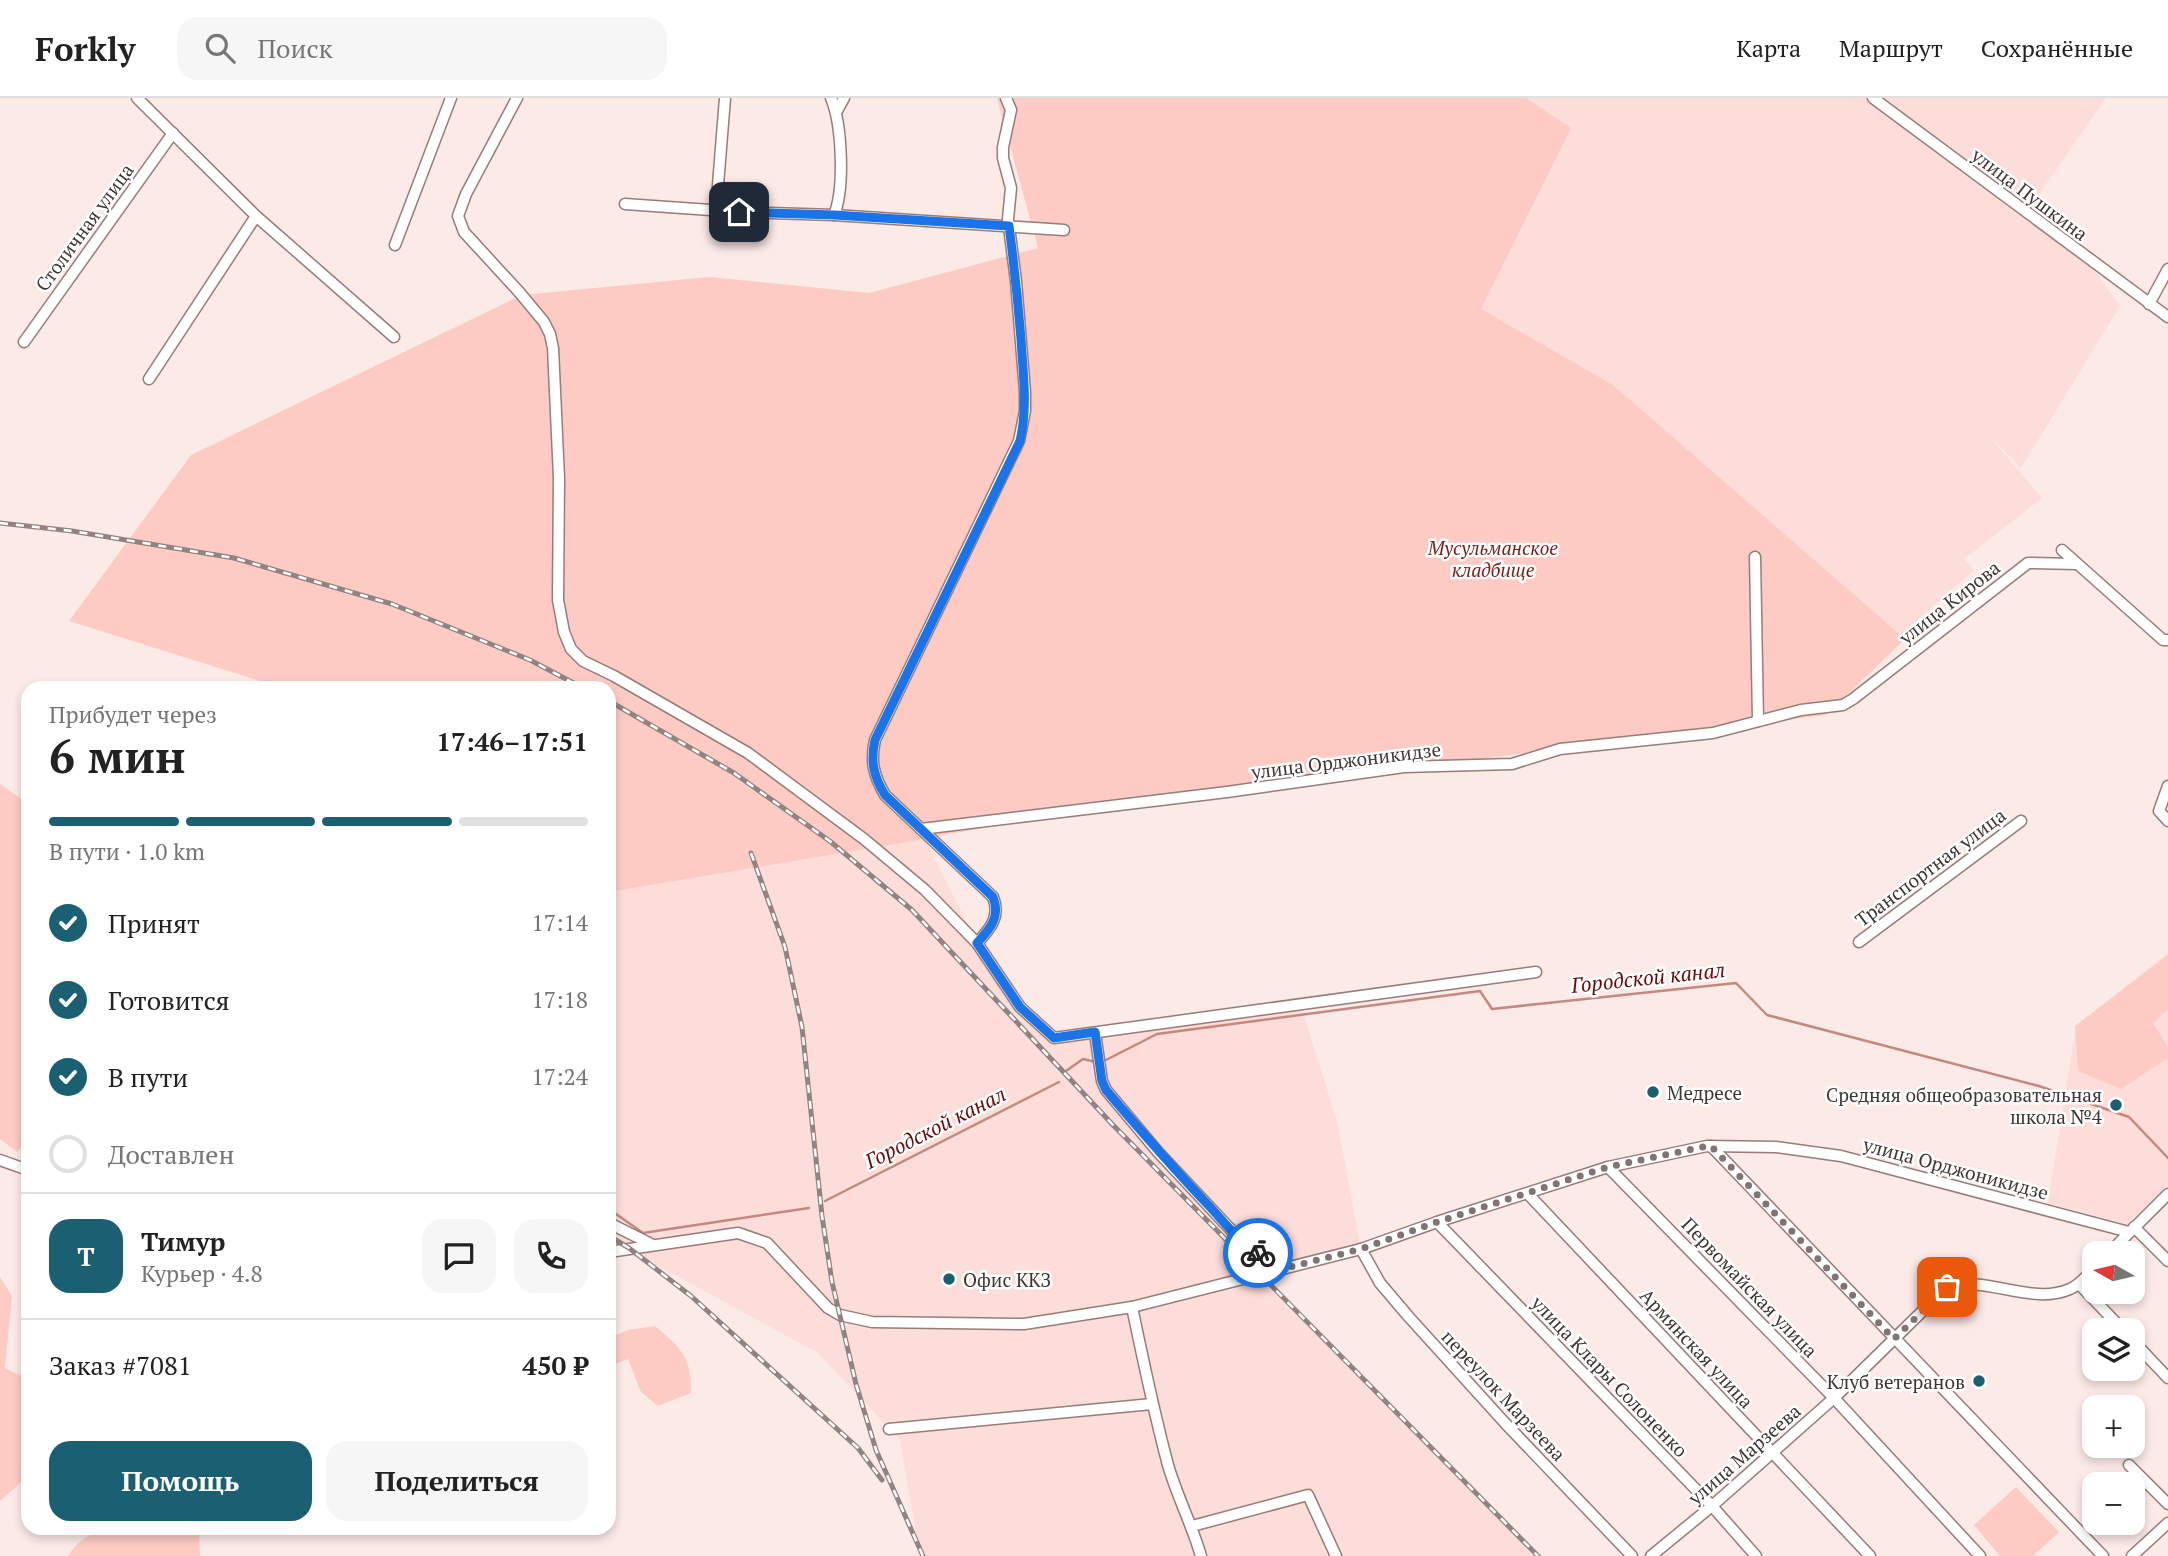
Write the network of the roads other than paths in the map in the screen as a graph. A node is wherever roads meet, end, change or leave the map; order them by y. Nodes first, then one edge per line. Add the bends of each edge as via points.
1 (137, 98) edge
2 (451, 98) edge
3 (517, 98) edge
4 (725, 98) edge
5 (831, 98) edge
6 (844, 98) edge
7 (1006, 98) edge
8 (1873, 98) edge
9 (837, 111) junction
10 (173, 133) junction
11 (625, 204) dead end
12 (716, 210) junction
13 (834, 215) junction
14 (256, 216) junction
15 (1009, 226) junction
16 (1064, 230) dead end
17 (394, 245) dead end
18 (2168, 269) edge
19 (2149, 304) junction
20 (2168, 317) edge
21 (394, 337) dead end
22 (24, 342) dead end
23 (149, 379) dead end
24 (2062, 550) dead end
25 (1755, 556) dead end
26 (2077, 564) junction
27 (2168, 640) edge
28 (1853, 699) joint
29 (1758, 721) junction
30 (2168, 786) edge
31 (2021, 821) dead end
32 (2168, 821) edge
33 (921, 829) junction
34 (1859, 942) dead end
35 (977, 943) junction
36 (1536, 972) dead end
37 (1095, 1032) junction
38 (1711, 1146) junction
39 (0, 1160) edge
40 (1608, 1167) junction
41 (21, 1168) edge
42 (1528, 1194) junction
43 (2168, 1194) edge
44 (1437, 1222) junction
45 (616, 1226) edge
46 (2131, 1230) junction
47 (2120, 1241) edge
48 (654, 1245) junction
49 (1361, 1249) junction
50 (616, 1251) edge
51 (2168, 1261) edge
52 (1286, 1268) junction
53 (2082, 1280) edge
54 (2075, 1286) junction
55 (1132, 1307) junction
56 (2110, 1318) edge
57 (1894, 1339) junction
58 (2145, 1354) edge
59 (2168, 1378) edge
60 (1834, 1398) junction
61 (1152, 1404) junction
62 (889, 1429) dead end
63 (1772, 1453) junction
64 (2129, 1465) dead end
65 (2168, 1504) edge
66 (1712, 1506) junction
67 (2168, 1523) edge
68 (1192, 1526) junction
69 (1201, 1556) edge
70 (1336, 1556) edge
71 (1632, 1556) edge
72 (1651, 1556) edge
73 (1756, 1556) edge
74 (1870, 1556) edge
75 (1980, 1556) edge
76 (2103, 1556) edge
77 (2132, 1556) edge

1 - 10 street
2 - 17 street
3 - 35 street via 458,216 464,232 550,334 559,478 558,600 571,649 583,661 758,761 864,839 925,890
4 - 12 street
5 - 9 street
6 - 9 street
7 - 15 street via 1011,110 1003,147 1011,188
8 - 19 street, улица Пушкина
9 - 13 street via 841,176
10 - 14 street
10 - 22 street, Столичная улица
11 - 12 street
12 - 13 street
13 - 15 street
14 - 21 street
14 - 23 street
15 - 16 street
15 - 33 street via 1025,392 1020,441 872,753 876,781 885,795
18 - 19 street
19 - 20 street, улица Пушкина
24 - 26 street
25 - 29 street
26 - 27 street
26 - 28 street, улица Кирова via 2028,563
28 - 29 street, улица Орджоникидзе via 1843,705
29 - 33 street, улица Орджоникидзе via 1713,733 1560,749 1511,764 1404,767
30 - 32 street via 2159,811
31 - 34 street, Транспортная улица
33 - 35 street via 993,897 995,917
35 - 37 street via 1020,1007 1054,1038
36 - 37 street
37 - 52 street via 1106,1090 1251,1250
38 - 40 street, улица Орджоникидзе
38 - 46 street, улица Орджоникидзе via 1776,1147 1841,1156
38 - 57 street
39 - 41 street
40 - 42 street, улица Орджоникидзе
40 - 60 street, Первомайская улица
42 - 44 street, улица Орджоникидзе
42 - 63 street, Армянская улица
43 - 46 street
44 - 49 street, улица Орджоникидзе
44 - 66 street, улица Клары Солоненко
45 - 48 street
46 - 47 street
46 - 51 street
48 - 50 street, улица Орджоникидзе
48 - 55 street, улица Орджоникидзе via 738,1233 766,1242 828,1308 872,1322 1024,1324
49 - 52 street, улица Орджоникидзе
49 - 71 street, переулок Марзеева via 1380,1283 1408,1316
52 - 55 street, улица Орджоникидзе
53 - 54 street
54 - 56 street
54 - 57 street, улица Марзеева via 2039,1294 1956,1284 1947,1287
55 - 61 street
57 - 60 street, улица Марзеева
57 - 76 street
58 - 59 street
60 - 63 street, улица Марзеева
60 - 75 street, Первомайская улица
61 - 62 street
61 - 68 street via 1169,1468
63 - 66 street, улица Марзеева
63 - 74 street, Армянская улица
64 - 65 street
66 - 72 street, улица Марзеева
66 - 73 street, улица Клары Солоненко
67 - 77 street
68 - 69 street
68 - 70 street via 1308,1495

